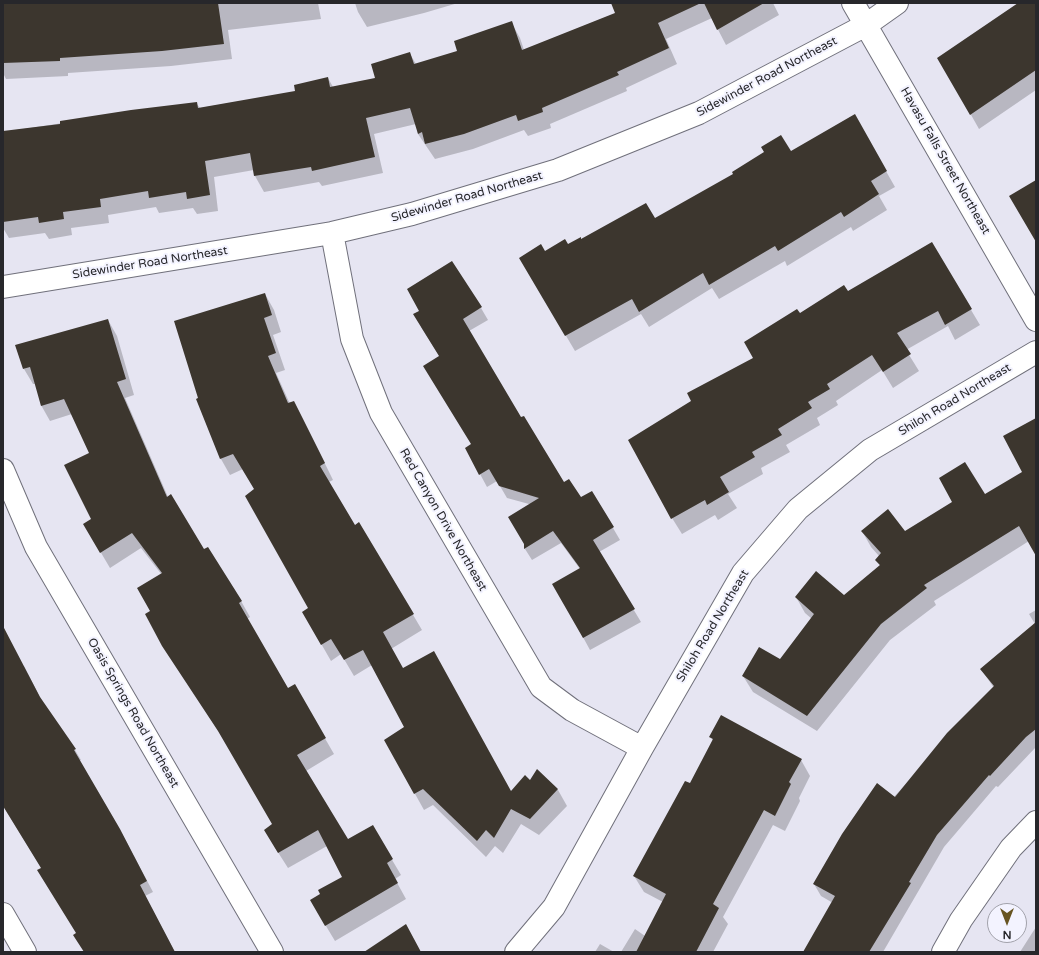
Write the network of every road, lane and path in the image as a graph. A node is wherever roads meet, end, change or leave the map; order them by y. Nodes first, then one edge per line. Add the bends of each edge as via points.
1 (853, 3) edge
2 (897, 3) edge
3 (866, 25) junction
4 (332, 233) junction
5 (3, 287) edge
6 (1036, 320) edge
7 (1036, 352) edge
8 (3, 470) edge
9 (642, 748) junction
10 (1036, 822) edge
11 (3, 914) edge
12 (25, 952) edge
13 (272, 952) edge
14 (516, 952) edge
15 (943, 952) edge

1 - 3 street, Havasu Falls Street Northeast
2 - 3 street, Sidewinder Road Northeast
3 - 4 street, Sidewinder Road Northeast via 699,113 558,170 412,214
3 - 6 street, Havasu Falls Street Northeast
4 - 5 street, Sidewinder Road Northeast
4 - 9 street, Red Canyon Drive Northeast via 352,339 381,413 542,687 572,710
7 - 9 street, Shiloh Road Northeast via 870,450 798,510 743,573
8 - 13 street, Oasis Springs Road Northeast via 36,547
9 - 14 street, Shiloh Road Northeast via 554,907
10 - 15 street via 1011,848 961,920
11 - 12 street

